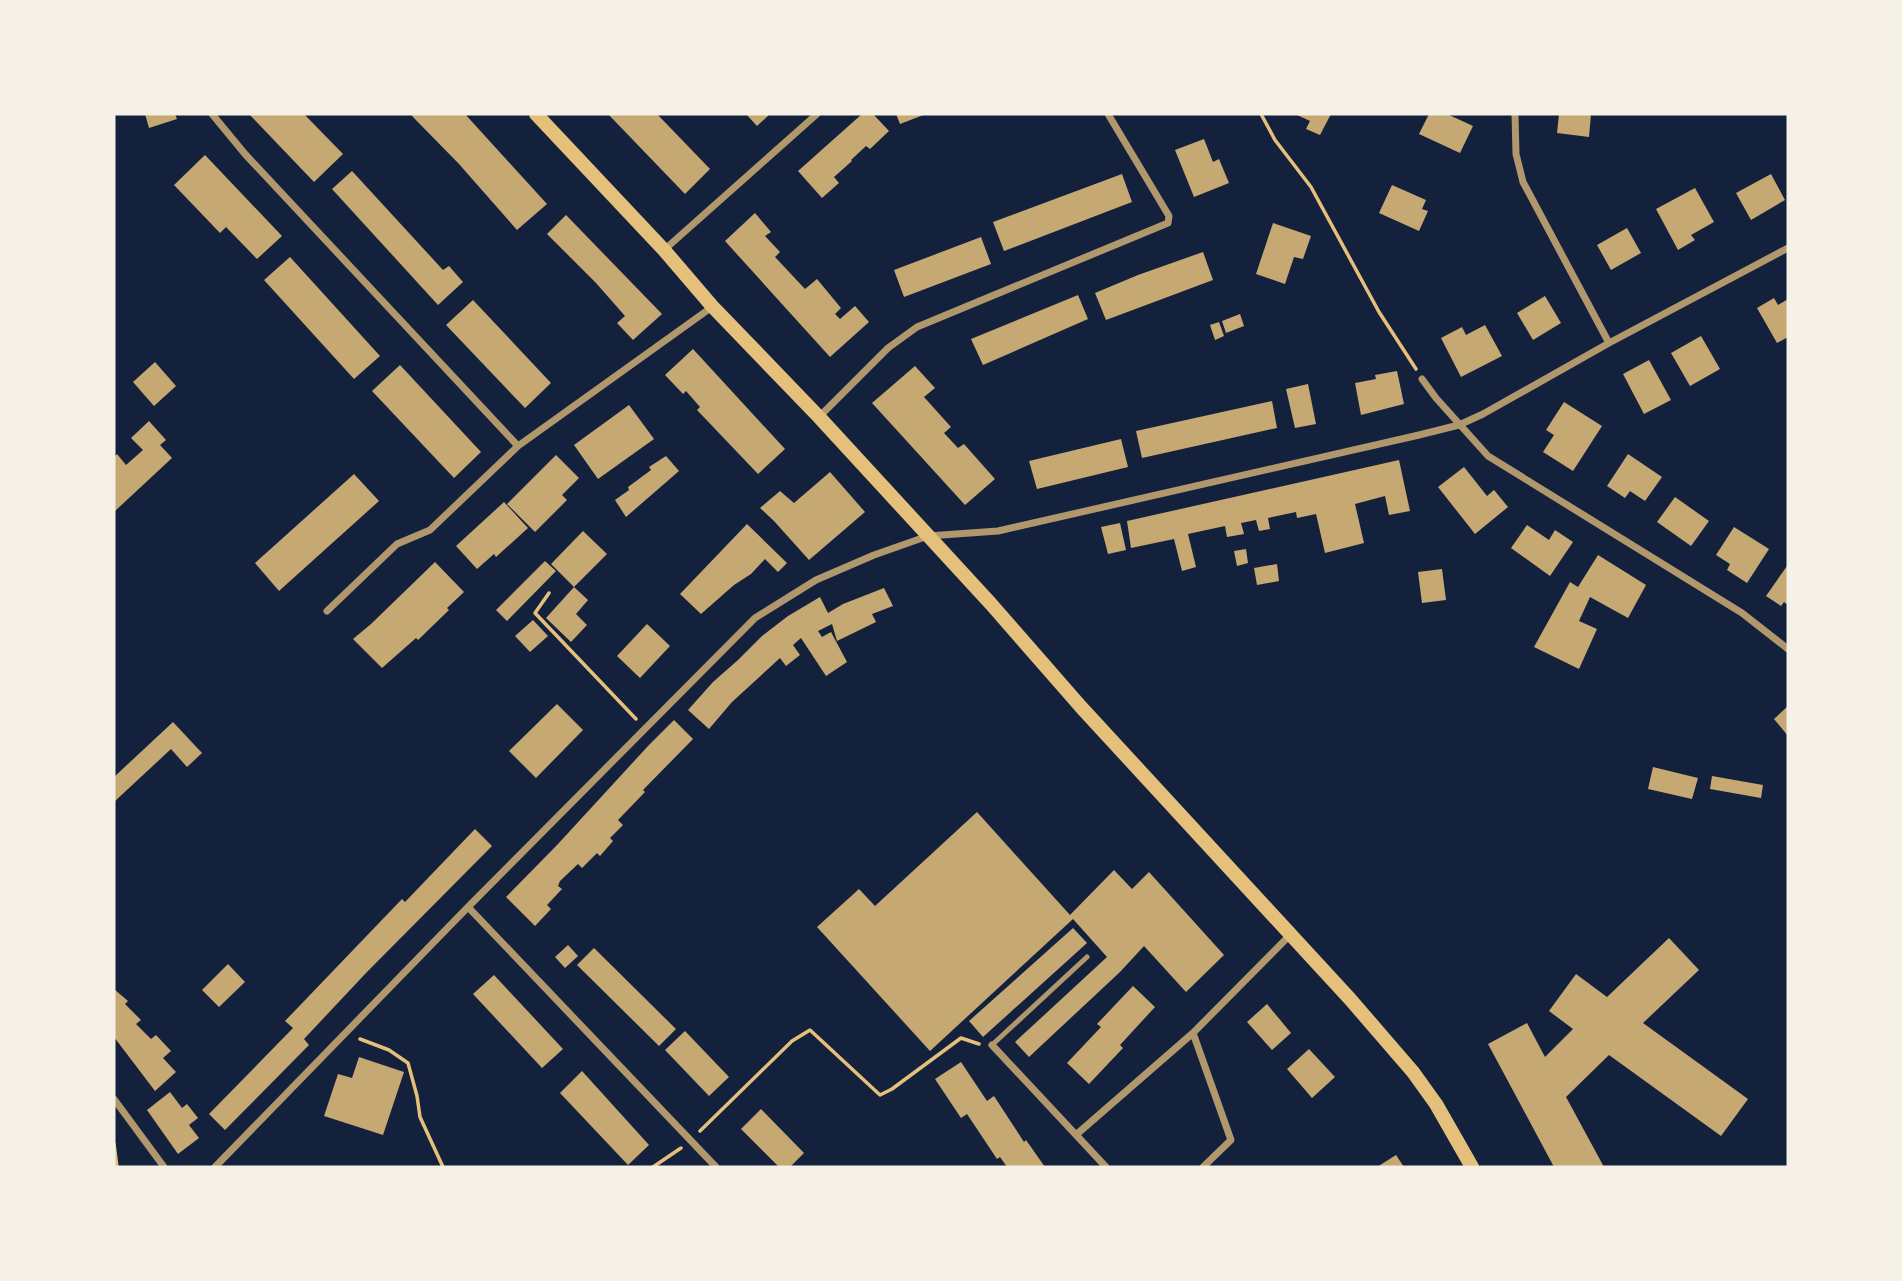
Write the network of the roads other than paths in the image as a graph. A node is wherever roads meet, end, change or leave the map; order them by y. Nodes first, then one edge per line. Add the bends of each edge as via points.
1 (212, 114) edge
2 (536, 114) edge
3 (817, 114) edge
4 (1108, 114) edge
5 (1512, 115) edge
6 (1788, 248) edge
7 (664, 250) junction
8 (712, 306) junction
9 (1609, 342) junction
10 (1422, 379) road end
11 (819, 417) junction
12 (1459, 425) junction
13 (518, 446) junction
14 (928, 536) junction
15 (327, 611) dead end
16 (1788, 649) edge
17 (468, 906) junction
18 (1291, 934) junction
19 (1087, 957) dead end
20 (1193, 1033) junction
21 (992, 1045) joint
22 (114, 1099) edge
23 (1077, 1134) junction
24 (164, 1167) edge
25 (215, 1167) edge
26 (716, 1167) edge
27 (1106, 1167) edge
28 (1203, 1167) edge
29 (1472, 1167) edge

1 - 13 street
2 - 7 main road
3 - 7 street
4 - 11 street via 1169,216 1168,223 917,327 888,348
5 - 9 street via 1523,182
6 - 9 street
7 - 8 main road
8 - 11 main road
8 - 13 street
9 - 12 street
10 - 12 street
11 - 14 main road
12 - 14 street via 998,531
12 - 16 street via 1488,456 1742,613
13 - 15 street via 430,530 397,544
14 - 17 street via 816,580 755,618
14 - 18 main road
17 - 25 street
17 - 26 street
18 - 20 street
18 - 29 main road via 1413,1072
19 - 21 lane
20 - 23 street
20 - 28 street via 1231,1140
21 - 23 street
22 - 24 street
23 - 27 street

